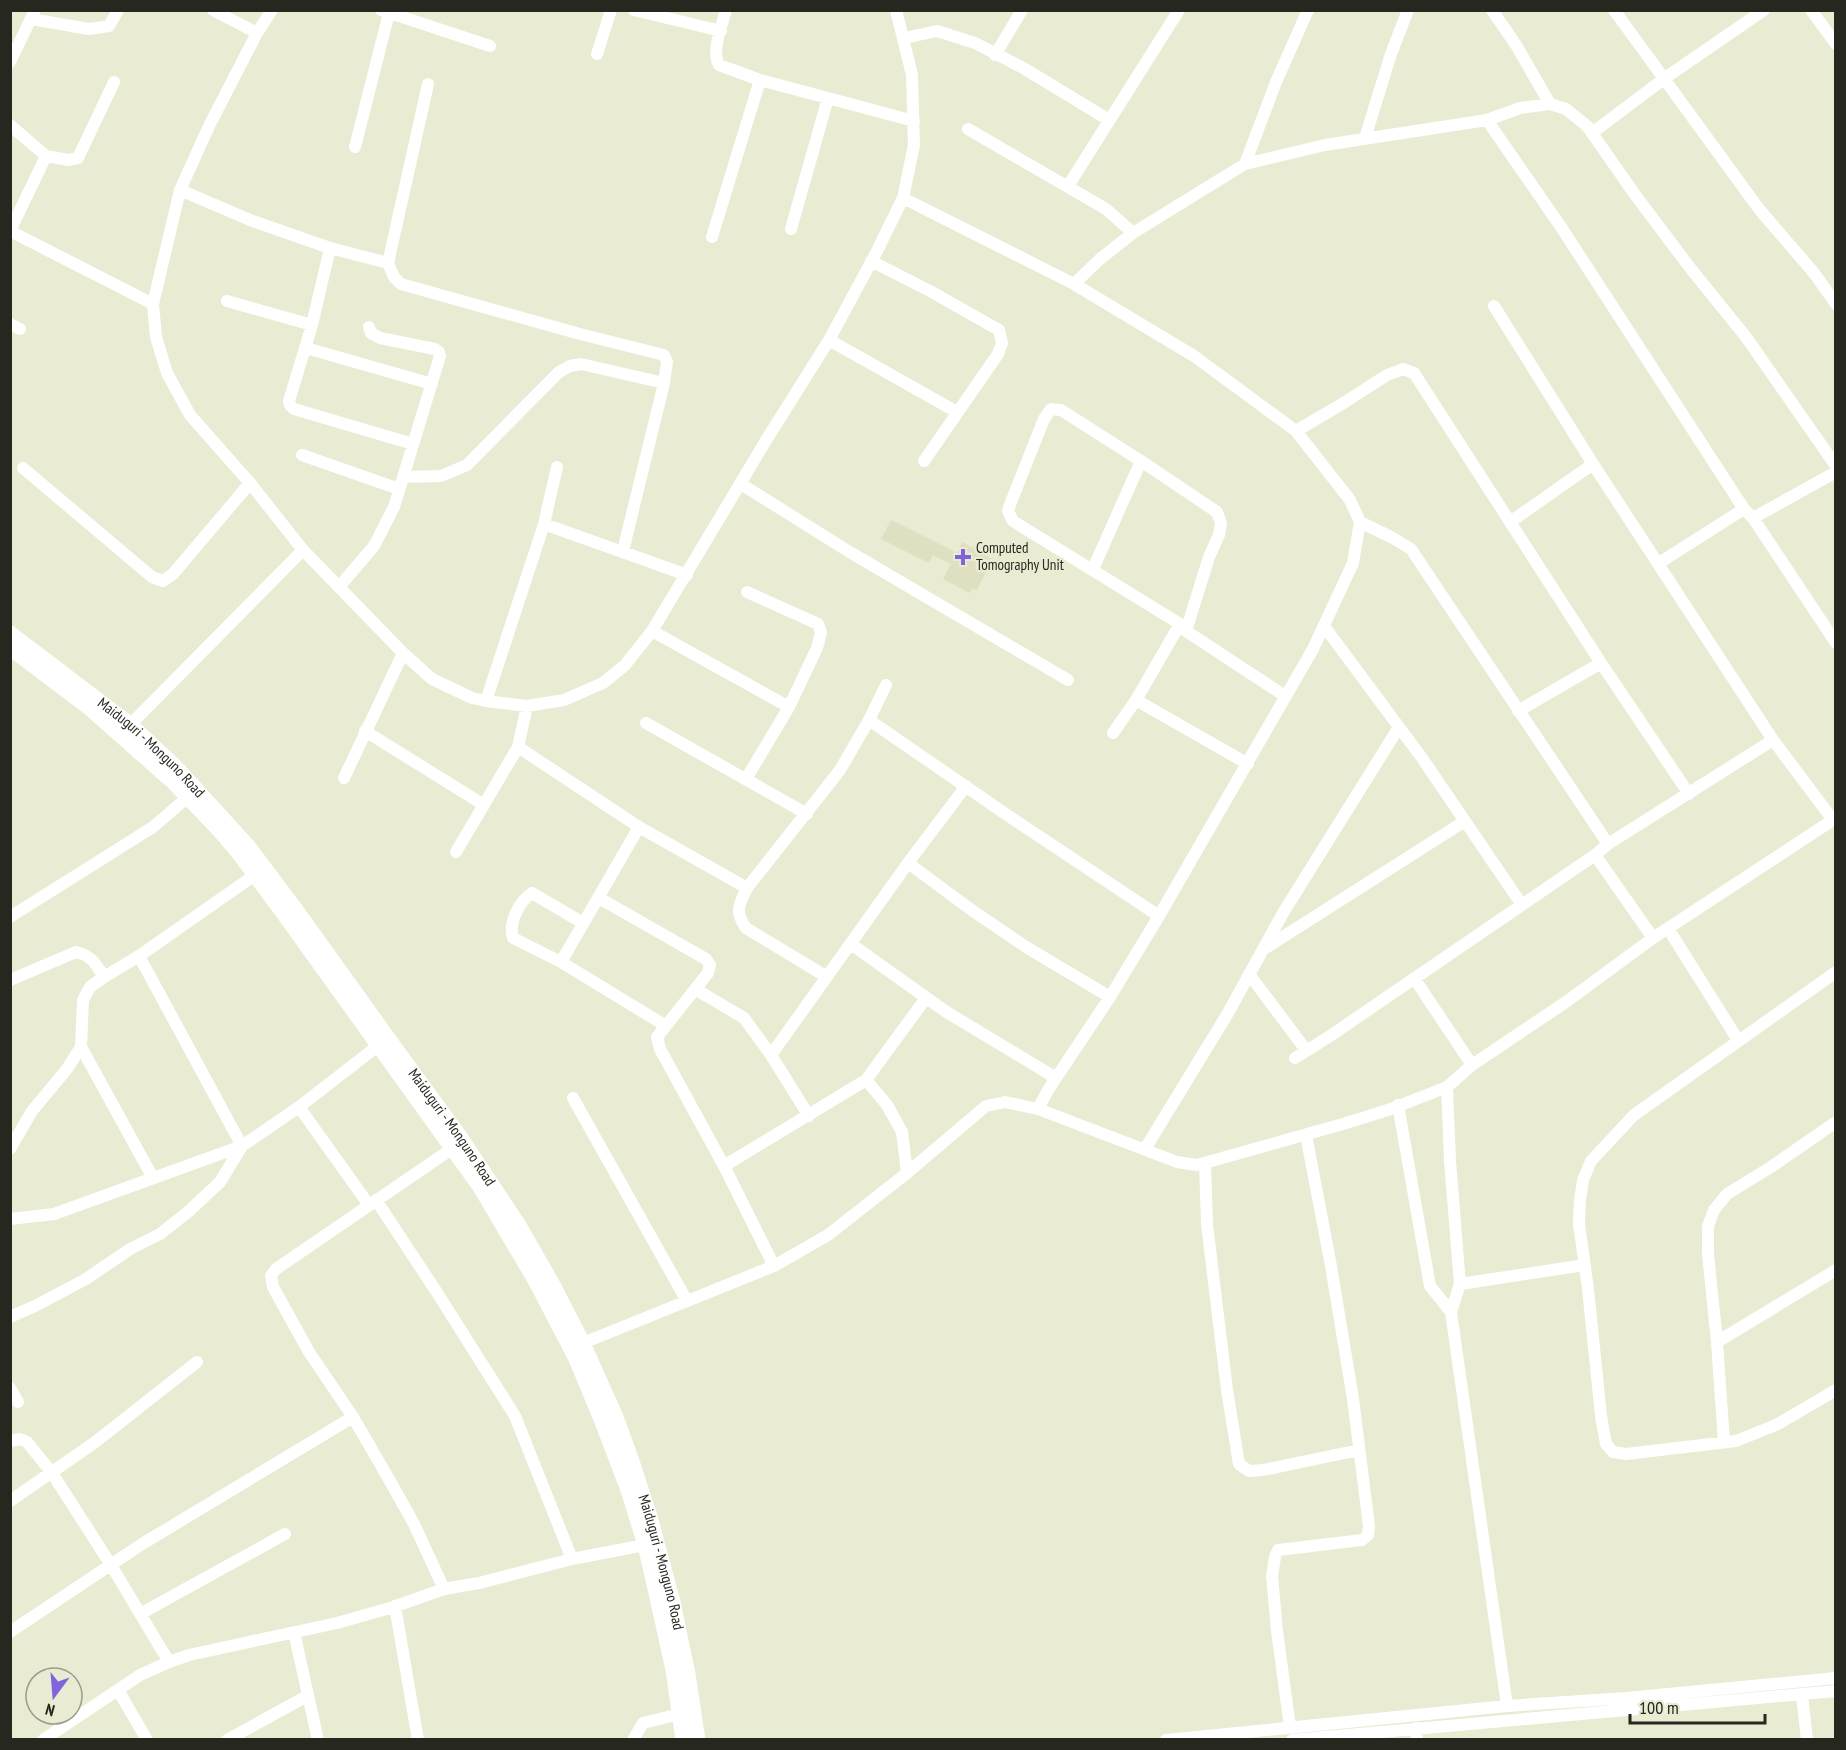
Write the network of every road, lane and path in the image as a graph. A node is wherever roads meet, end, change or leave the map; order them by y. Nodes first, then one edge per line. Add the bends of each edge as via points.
1 (118, 10) edge
2 (213, 10) edge
3 (272, 10) edge
4 (610, 10) edge
5 (634, 10) edge
6 (726, 10) edge
7 (896, 10) edge
8 (1022, 10) edge
9 (1179, 10) edge
10 (1308, 10) edge
11 (1408, 10) edge
12 (1492, 10) edge
13 (1614, 10) edge
14 (1764, 10) edge
15 (1811, 10) edge
16 (385, 12) edge
17 (33, 15) edge
18 (721, 31) junction
19 (257, 33) junction
20 (904, 38) junction
21 (1836, 44) edge
22 (490, 45) dead end
23 (597, 54) dead end
24 (995, 55) junction
25 (10, 62) edge
26 (1665, 78) junction
27 (760, 80) junction
28 (114, 82) dead end
29 (428, 84) dead end
30 (828, 98) junction
31 (1550, 104) junction
32 (1109, 120) junction
33 (1487, 120) junction
34 (914, 121) junction
35 (10, 124) edge
36 (968, 129) dead end
37 (1592, 133) junction
38 (1365, 138) junction
39 (355, 147) dead end
40 (46, 156) junction
41 (1245, 164) junction
42 (1068, 186) junction
43 (180, 189) junction
44 (903, 198) junction
45 (791, 229) dead end
46 (1133, 233) junction
47 (712, 237) dead end
48 (330, 248) junction
49 (871, 261) junction
50 (388, 263) junction
51 (1074, 284) junction
52 (227, 301) dead end
53 (153, 304) junction
54 (1836, 304) edge
55 (1494, 306) dead end
56 (312, 325) junction
57 (369, 327) dead end
58 (829, 340) junction
59 (306, 348) junction
60 (663, 383) junction
61 (432, 384) junction
62 (957, 412) junction
63 (1296, 431) junction
64 (1836, 441) edge
65 (413, 444) junction
66 (1824, 450) junction
67 (302, 455) dead end
68 (924, 461) dead end
69 (1141, 461) junction
70 (1593, 464) junction
71 (1836, 466) edge
72 (556, 467) dead end
73 (23, 468) dead end
74 (1836, 472) edge
75 (250, 483) junction
76 (401, 483) junction
77 (741, 484) junction
78 (1749, 514) junction
79 (1360, 522) junction
80 (1510, 522) junction
81 (543, 524) junction
82 (303, 550) junction
83 (623, 551) junction
84 (1659, 563) junction
85 (1093, 569) junction
86 (687, 574) junction
87 (339, 587) junction
88 (747, 592) dead end
89 (1324, 626) junction
90 (1183, 628) junction
91 (652, 631) junction
92 (10, 633) edge
93 (1836, 643) edge
94 (10, 648) edge
95 (403, 653) junction
96 (1601, 663) junction
97 (1068, 680) dead end
98 (886, 685) dead end
99 (1285, 696) junction
100 (1136, 700) junction
101 (486, 701) junction
102 (527, 706) junction
103 (789, 706) junction
104 (1518, 711) junction
105 (869, 720) junction
106 (646, 723) dead end
107 (1400, 727) junction
108 (125, 730) junction
109 (365, 731) junction
110 (1113, 733) dead end
111 (1773, 740) junction
112 (518, 747) junction
113 (1248, 764) junction
114 (344, 778) dead end
115 (746, 779) junction
116 (966, 786) junction
117 (1689, 794) junction
118 (188, 797) junction
119 (484, 805) junction
120 (807, 814) junction
121 (1834, 819) edge
122 (1465, 821) junction
123 (639, 827) junction
124 (1608, 844) junction
125 (456, 852) dead end
126 (1595, 855) junction
127 (908, 863) junction
128 (255, 875) junction
129 (747, 888) junction
130 (599, 898) junction
131 (1522, 905) junction
132 (10, 916) edge
133 (1159, 916) junction
134 (583, 923) junction
135 (1669, 930) junction
136 (1653, 938) junction
137 (851, 944) junction
138 (1262, 950) junction
139 (139, 956) junction
140 (561, 962) junction
141 (1836, 972) edge
142 (1249, 974) junction
143 (104, 977) junction
144 (827, 977) junction
145 (1414, 978) junction
146 (10, 981) edge
147 (695, 989) junction
148 (1110, 997) junction
149 (926, 998) junction
150 (666, 1026) junction
151 (1738, 1040) junction
152 (379, 1045) junction
153 (81, 1047) junction
154 (1306, 1050) junction
155 (771, 1055) junction
156 (1295, 1058) dead end
157 (1472, 1065) junction
158 (1056, 1078) junction
159 (866, 1080) junction
160 (1448, 1087) junction
161 (573, 1098) dead end
162 (1398, 1105) junction
163 (299, 1107) junction
164 (1038, 1108) junction
165 (809, 1116) junction
166 (1836, 1122) edge
167 (1306, 1136) junction
168 (242, 1146) junction
169 (453, 1148) junction
170 (10, 1149) edge
171 (1145, 1149) junction
172 (1205, 1163) junction
173 (724, 1166) junction
174 (907, 1173) junction
175 (153, 1178) junction
176 (372, 1202) junction
177 (10, 1220) edge
178 (1585, 1265) junction
179 (774, 1266) junction
180 (1836, 1270) edge
181 (1460, 1284) junction
182 (687, 1301) junction
183 (1451, 1312) junction
184 (10, 1317) edge
185 (1717, 1342) junction
186 (583, 1343) junction
187 (197, 1362) dead end
188 (10, 1388) edge
189 (1836, 1390) edge
190 (18, 1402) dead end
191 (353, 1417) junction
192 (10, 1441) edge
193 (1724, 1442) junction
194 (1359, 1450) junction
195 (52, 1473) junction
196 (10, 1502) edge
197 (285, 1534) dead end
198 (645, 1545) junction
199 (572, 1559) junction
200 (111, 1565) junction
201 (444, 1589) junction
202 (394, 1606) junction
203 (140, 1614) junction
204 (10, 1632) edge
205 (294, 1632) junction
206 (169, 1662) junction
207 (1836, 1678) edge
208 (118, 1690) junction
209 (1836, 1691) edge
210 (1802, 1695) junction
211 (307, 1696) junction
212 (1507, 1706) junction
213 (679, 1714) junction
214 (1291, 1733) edge
215 (1417, 1734) edge
216 (43, 1740) edge
217 (147, 1740) edge
218 (227, 1740) edge
219 (318, 1740) edge
220 (418, 1740) edge
221 (633, 1740) edge
222 (684, 1740) edge
223 (698, 1740) edge
224 (1166, 1740) edge
225 (1807, 1740) edge

1 - 17 street via 109,26 89,29
2 - 19 street
3 - 19 street
4 - 23 street
5 - 18 street
6 - 18 street
7 - 20 street
8 - 24 street
9 - 32 street
10 - 41 street
11 - 38 street
12 - 31 street
13 - 26 street
14 - 26 street
15 - 21 street
16 - 22 street
16 - 39 street
17 - 25 street
18 - 27 street via 716,47 719,65
19 - 43 street
20 - 24 street via 937,31 975,43
20 - 34 street via 912,75
24 - 32 street
26 - 37 street
26 - 54 street via 1759,209
27 - 30 street
27 - 47 street
28 - 40 street via 78,158
29 - 50 street
30 - 34 street
30 - 45 street
31 - 33 street via 1520,108
31 - 37 street via 1572,112
32 - 42 street
33 - 38 street
33 - 78 street
34 - 44 street via 914,146
35 - 40 street
36 - 42 street
37 - 66 street via 1746,337
38 - 41 street
40 - 53 street via 10,231
41 - 46 street
42 - 46 street via 1106,209
43 - 48 street via 250,220
43 - 53 street
44 - 49 street
44 - 51 street
46 - 51 street
48 - 50 street
48 - 56 street
49 - 58 street
49 - 62 street via 999,330 1002,343 998,354
50 - 60 street via 401,284 664,355 667,362
51 - 63 street via 1194,356
52 - 56 street
53 - 75 street via 156,338 167,373 185,407
55 - 70 street
56 - 59 street
57 - 61 street via 380,338 439,352
58 - 62 street
58 - 77 street
59 - 61 street
59 - 65 street via 289,401 294,409
60 - 76 street via 581,364 570,366 559,372 467,465 441,476
60 - 83 street
61 - 65 street
62 - 68 street
63 - 79 street via 1350,500
63 - 80 street via 1387,375 1403,369 1414,373
64 - 66 street
65 - 76 street
66 - 71 street
67 - 76 street
69 - 85 street
69 - 85 street via 1060,410 1051,409 1044,419 1008,511 1013,521
69 - 90 street via 1216,512 1221,523
70 - 80 street
70 - 84 street
72 - 81 street
73 - 75 street via 152,577 163,581
74 - 78 street
75 - 82 street
76 - 87 street via 394,507 374,546
77 - 86 street
77 - 97 street
78 - 84 street
78 - 93 street
79 - 89 street via 1353,563
79 - 104 street via 1411,549
80 - 96 street
81 - 83 street
81 - 101 street
82 - 87 street
82 - 108 street
83 - 86 street
84 - 111 street
85 - 90 street
86 - 91 street
87 - 95 street
88 - 103 street via 818,624 821,633 817,648
89 - 99 street
89 - 107 street
90 - 99 street
90 - 100 street
91 - 102 street via 625,665 603,683 564,700
91 - 103 street
92 - 108 main road, Maiduguri - Monguno Road
94 - 108 main road, Maiduguri - Monguno Road
95 - 101 street via 432,679
95 - 109 street
96 - 104 street
96 - 117 street
98 - 105 street
99 - 113 street
100 - 110 street
100 - 113 street
101 - 102 street
102 - 112 street
103 - 115 street
104 - 124 street
105 - 116 street
105 - 120 street via 840,770
106 - 115 street
107 - 122 street
107 - 138 street
108 - 118 main road, Maiduguri - Monguno Road
108 - 186 main road, Maiduguri - Monguno Road via 176,767 249,847 297,910 468,1148 520,1227
109 - 114 street
109 - 119 street
111 - 117 street
111 - 121 street
112 - 119 street
112 - 123 street
113 - 133 street
115 - 120 street
116 - 127 street
116 - 133 street
117 - 124 street
118 - 128 main road, Maiduguri - Monguno Road
118 - 132 street via 153,827
119 - 125 street
120 - 129 street
121 - 135 street
122 - 131 street
122 - 138 street
123 - 129 street
123 - 130 street
124 - 126 street
126 - 131 street
126 - 136 street
127 - 137 street
127 - 148 street via 1026,947
128 - 139 street
128 - 152 main road, Maiduguri - Monguno Road
129 - 144 street via 738,907 746,928
130 - 134 street
130 - 147 street via 706,959 710,965 708,973
131 - 145 street
133 - 148 street
134 - 140 street
134 - 140 street via 532,893 525,897 513,920 513,938
135 - 136 street
135 - 151 street
136 - 157 street
137 - 144 street
137 - 149 street
138 - 142 street
139 - 143 street
139 - 168 street
140 - 150 street
141 - 151 street
142 - 154 street
142 - 171 street
143 - 146 street via 94,961 76,952
143 - 153 street via 90,987 83,1000
144 - 155 street
145 - 154 street
145 - 157 street
147 - 150 street
147 - 155 street via 744,1018
148 - 158 street
149 - 158 street
149 - 159 street
150 - 173 street via 657,1037 660,1049
151 - 178 street via 1634,1114 1591,1161 1580,1200
152 - 163 street
152 - 169 main road, Maiduguri - Monguno Road
153 - 170 street via 32,1111
153 - 175 street
154 - 156 street
155 - 165 street
157 - 160 street
158 - 164 street
159 - 165 street
159 - 174 street via 887,1105 902,1132
160 - 162 street
160 - 181 street
161 - 182 street
162 - 167 street
162 - 183 street via 1430,1286
163 - 168 street
163 - 176 street
164 - 171 street
164 - 174 street via 1005,1102 986,1106
165 - 173 street
166 - 185 street via 1727,1194 1714,1210 1708,1226 1708,1254
167 - 172 street
167 - 194 street via 1331,1266
168 - 175 street
168 - 184 street via 220,1182 160,1234 86,1279
169 - 176 street
169 - 198 main road, Maiduguri - Monguno Road via 513,1241 576,1359 628,1490
171 - 172 street via 1177,1162
172 - 194 street via 1208,1224 1239,1464 1249,1471 1263,1470
173 - 179 street
174 - 179 street via 828,1235
175 - 177 street via 54,1214
176 - 191 street via 271,1276 273,1287 309,1352
176 - 199 street via 436,1291 515,1416
178 - 181 street
178 - 193 street via 1606,1444 1613,1452 1626,1454
179 - 182 street
180 - 185 street
181 - 183 street
182 - 186 street
183 - 212 street
185 - 193 street
186 - 223 main road, Maiduguri - Monguno Road via 616,1417 651,1520 680,1634
187 - 195 street
188 - 190 street
189 - 193 street via 1776,1425
191 - 200 street
191 - 201 street via 414,1524
192 - 195 street via 27,1442
194 - 214 street via 1368,1535 1362,1540 1278,1550 1275,1557 1272,1576 1276,1631
195 - 196 street
195 - 200 street
197 - 203 street
198 - 199 street
198 - 213 main road, Maiduguri - Monguno Road
199 - 201 street
200 - 203 street
200 - 204 street
201 - 202 street
202 - 205 street
202 - 220 street
203 - 206 street
205 - 206 street
205 - 211 street
206 - 208 street
207 - 212 street
208 - 216 street
208 - 217 street
209 - 210 street
210 - 215 street
210 - 225 street
211 - 218 street
211 - 219 street
212 - 214 street
213 - 221 street via 643,1723
213 - 222 main road, Maiduguri - Monguno Road
214 - 215 street
214 - 224 street

